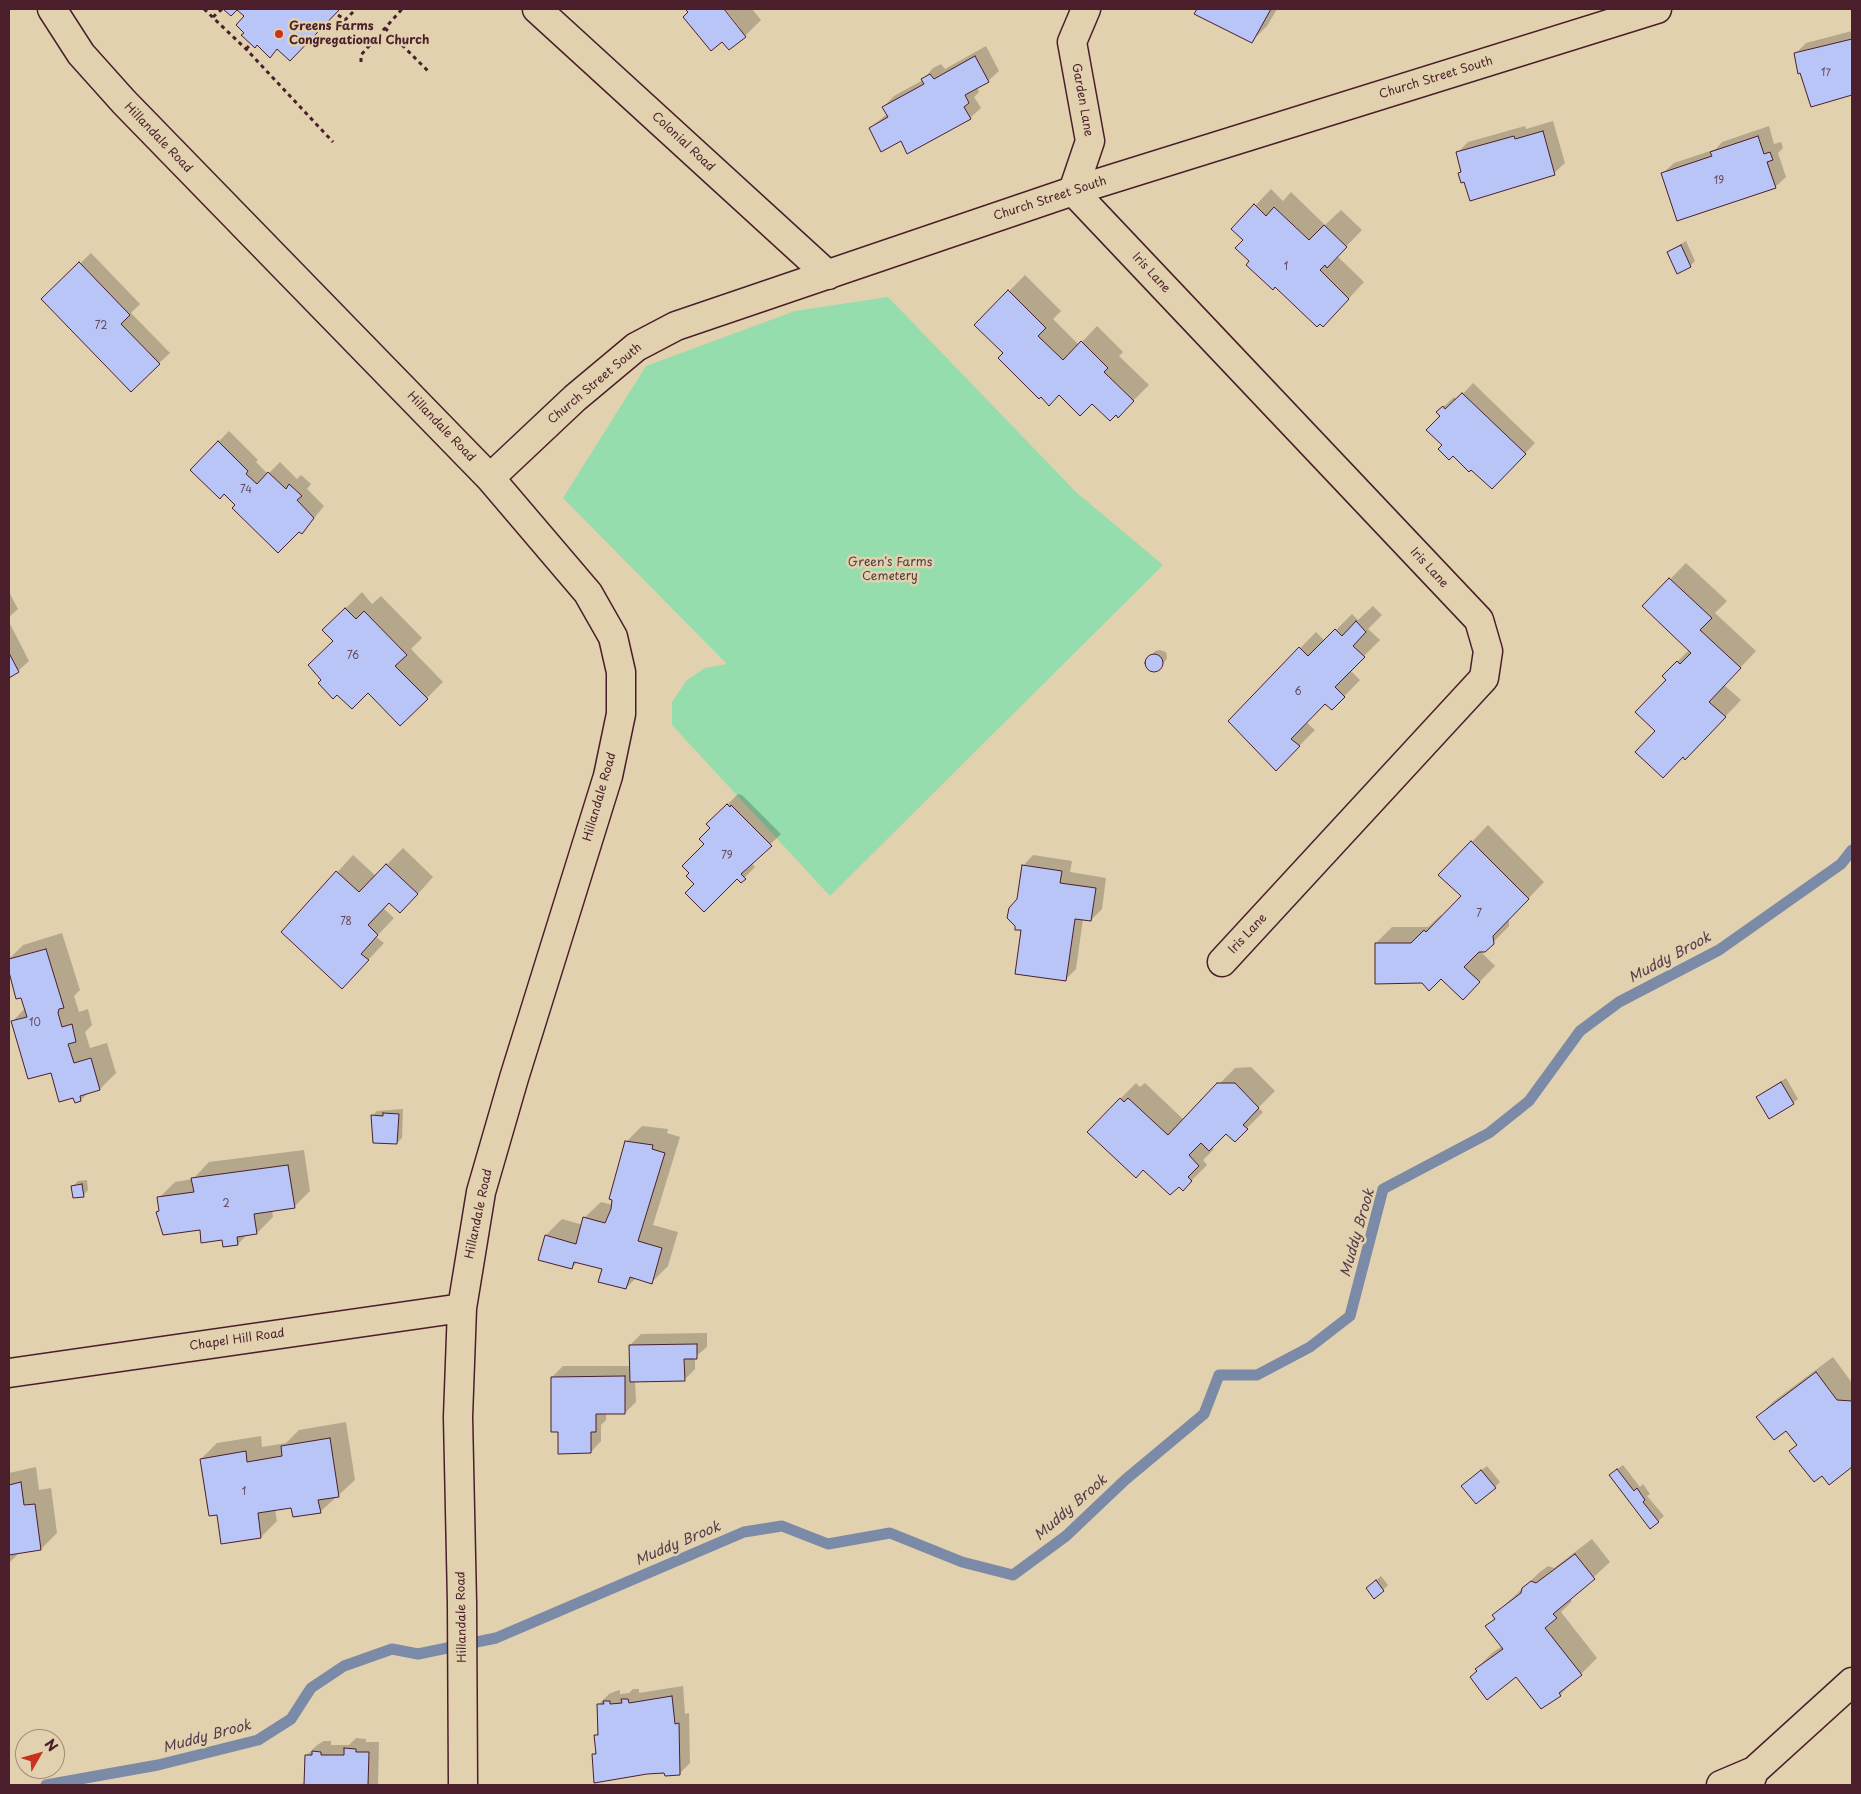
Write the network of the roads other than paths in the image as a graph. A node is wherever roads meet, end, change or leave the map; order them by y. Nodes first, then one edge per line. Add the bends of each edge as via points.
1 (52, 9) edge
2 (537, 9) edge
3 (1086, 9) edge
4 (1657, 9) edge
5 (1073, 191) junction
6 (828, 275) junction
7 (490, 478) junction
8 (1222, 962) dead end
9 (462, 1308) junction
10 (10, 1369) edge
11 (1852, 1682) edge
12 (1751, 1778) edge
13 (463, 1785) edge
14 (1721, 1785) edge

1 - 7 street, Hillandale Road via 81,54 124,102
2 - 6 street, Colonial Road
3 - 5 street, Garden Lane via 1072,42 1090,141
4 - 5 street, Church Street South
5 - 6 street, Church Street South
5 - 8 street, Iris Lane via 1479,620 1488,651 1484,678
6 - 7 street, Church Street South via 676,326 636,347 575,398
7 - 9 street, Hillandale Road via 588,593 613,637 621,672 621,714 608,776 481,1192
9 - 10 street, Chapel Hill Road
9 - 13 street, Hillandale Road via 458,1417
11 - 12 street
12 - 14 street

